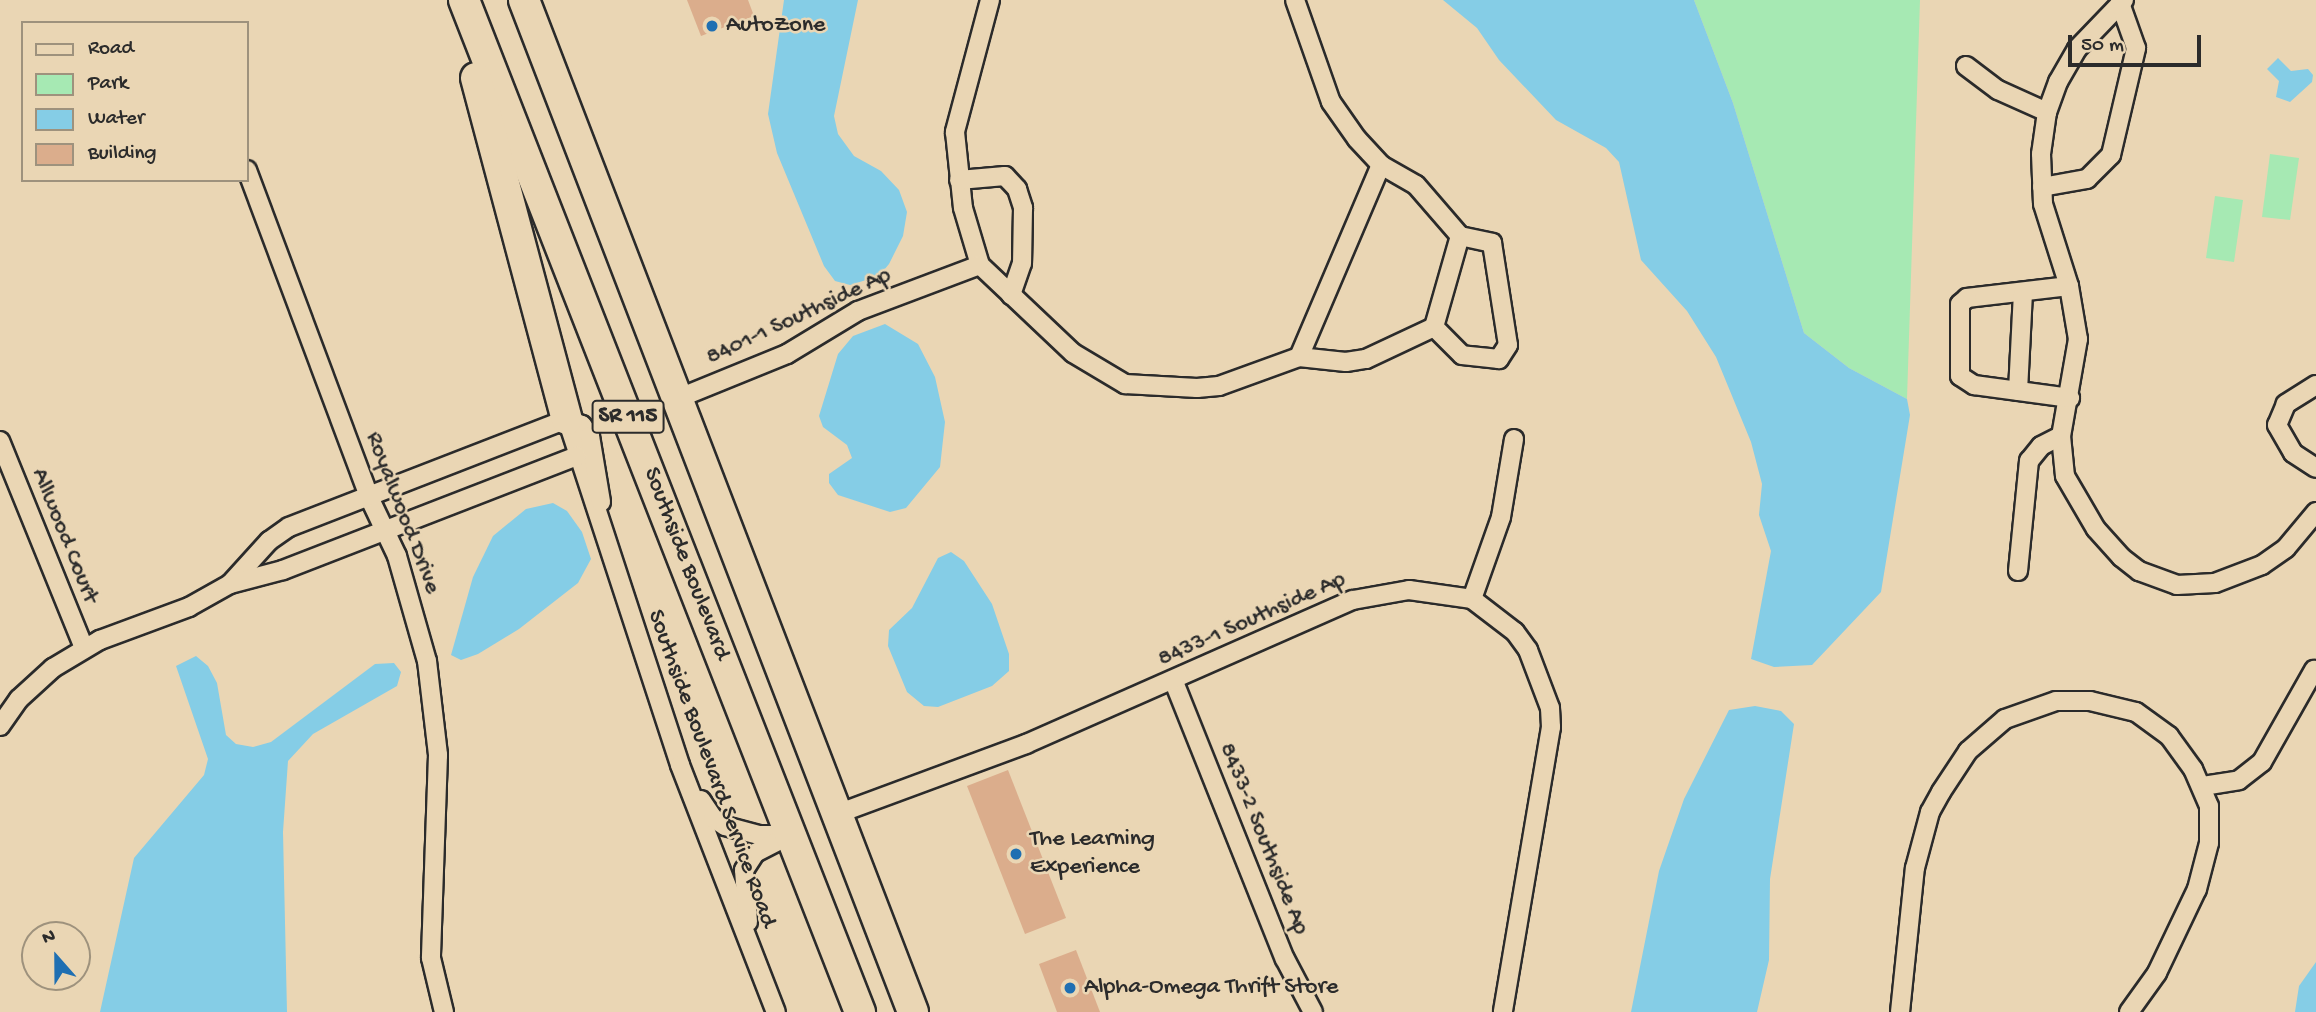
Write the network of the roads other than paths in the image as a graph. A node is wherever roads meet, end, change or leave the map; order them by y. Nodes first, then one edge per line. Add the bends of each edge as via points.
1 (454, 0) edge
2 (464, 0) edge
3 (524, 0) edge
4 (990, 0) edge
5 (1295, 0) edge
6 (2122, 2) edge
7 (1966, 66) dead end
8 (2047, 112) junction
9 (1381, 165) junction
10 (248, 173) edge
11 (958, 180) junction
12 (2042, 187) junction
13 (1460, 236) junction
14 (980, 265) junction
15 (2068, 286) junction
16 (2023, 293) junction
17 (1011, 295) junction
18 (1434, 327) junction
19 (1298, 357) junction
20 (2316, 385) edge
21 (2018, 391) junction
22 (679, 398) junction
23 (2070, 398) junction
24 (567, 419) junction
25 (2061, 436) junction
26 (1514, 439) dead end
27 (0, 441) edge
28 (577, 456) junction
29 (2316, 468) edge
30 (369, 497) junction
31 (2316, 512) edge
32 (385, 531) junction
33 (606, 541) junction
34 (2018, 571) dead end
35 (230, 584) junction
36 (1472, 598) junction
37 (84, 648) junction
38 (2314, 670) dead end
39 (1174, 682) junction
40 (0, 726) edge
41 (680, 765) junction
42 (2203, 786) junction
43 (837, 814) junction
44 (792, 834) junction
45 (755, 960) junction
46 (444, 1012) edge
47 (776, 1012) edge
48 (860, 1012) edge
49 (913, 1012) edge
50 (1313, 1012) edge
51 (1503, 1012) edge
52 (1900, 1012) edge
53 (2129, 1012) edge

1 - 24 highway
2 - 44 highway, Southside Boulevard / SR 115
3 - 22 highway, SR 115
4 - 11 street via 955,132
5 - 9 street via 1331,102
6 - 8 street via 2077,49
6 - 12 street via 2136,48 2111,155 2087,178
7 - 8 street via 1998,90
8 - 12 street via 2040,154
9 - 13 street via 1416,184
9 - 19 street
10 - 30 street, Royalwood Drive
11 - 14 street
11 - 17 street via 1005,176 1017,189 1023,208 1022,263
12 - 15 street via 2047,222
13 - 18 street
13 - 18 street via 1492,243 1508,345 1499,359 1475,359 1462,355
14 - 17 street
14 - 22 street, 8401-1 Southside Ap via 858,311 756,369
15 - 16 street
15 - 23 street via 2078,339
16 - 21 street
16 - 21 street via 1967,298 1961,304 1960,376 1965,383
17 - 19 street via 1091,366 1143,388 1219,386
18 - 19 street via 1366,359 1346,362
20 - 29 street via 2286,404 2277,425 2293,453
21 - 23 street
22 - 43 highway, SR 115
23 - 25 street
24 - 28 street, Southside Boulevard Service Road
24 - 30 street
24 - 33 street, Southside Boulevard Service Road via 582,425 590,436
25 - 31 street via 2065,476 2082,510 2121,556 2158,580 2195,585 2234,578 2286,548
25 - 34 street via 2042,446 2029,461
26 - 36 street via 1501,517
27 - 37 street, Allwood Court
28 - 32 street
28 - 33 street, Southside Boulevard Service Road
30 - 32 street, Royalwood Drive
30 - 35 street via 289,527 269,541
32 - 35 street via 284,570
32 - 46 street, Royalwood Drive via 419,630 431,689 438,755 430,958
33 - 41 street, Southside Boulevard Service Road
35 - 37 street via 189,607
36 - 39 street, 8433-1 Southside Ap via 1409,590 1373,593
36 - 51 street via 1515,632 1528,650 1550,708 1551,727
37 - 40 street via 52,668 19,699
38 - 42 street via 2262,762 2239,780
39 - 43 street, 8433-1 Southside Ap via 1026,744
39 - 50 street, 8433-2 Southside Ap via 1285,959
41 - 44 street via 713,818 725,826 763,835
41 - 45 street, Southside Boulevard Service Road
42 - 52 street via 2169,736 2136,712 2108,702 2056,701 2024,710 1987,732 1955,768 1926,823 1915,869
42 - 53 street via 2210,830 2197,889 2157,973
43 - 49 highway, SR 115
44 - 45 street via 755,853 744,870 743,893
44 - 48 highway, Southside Boulevard / SR 115
45 - 47 street, Southside Boulevard Service Road

